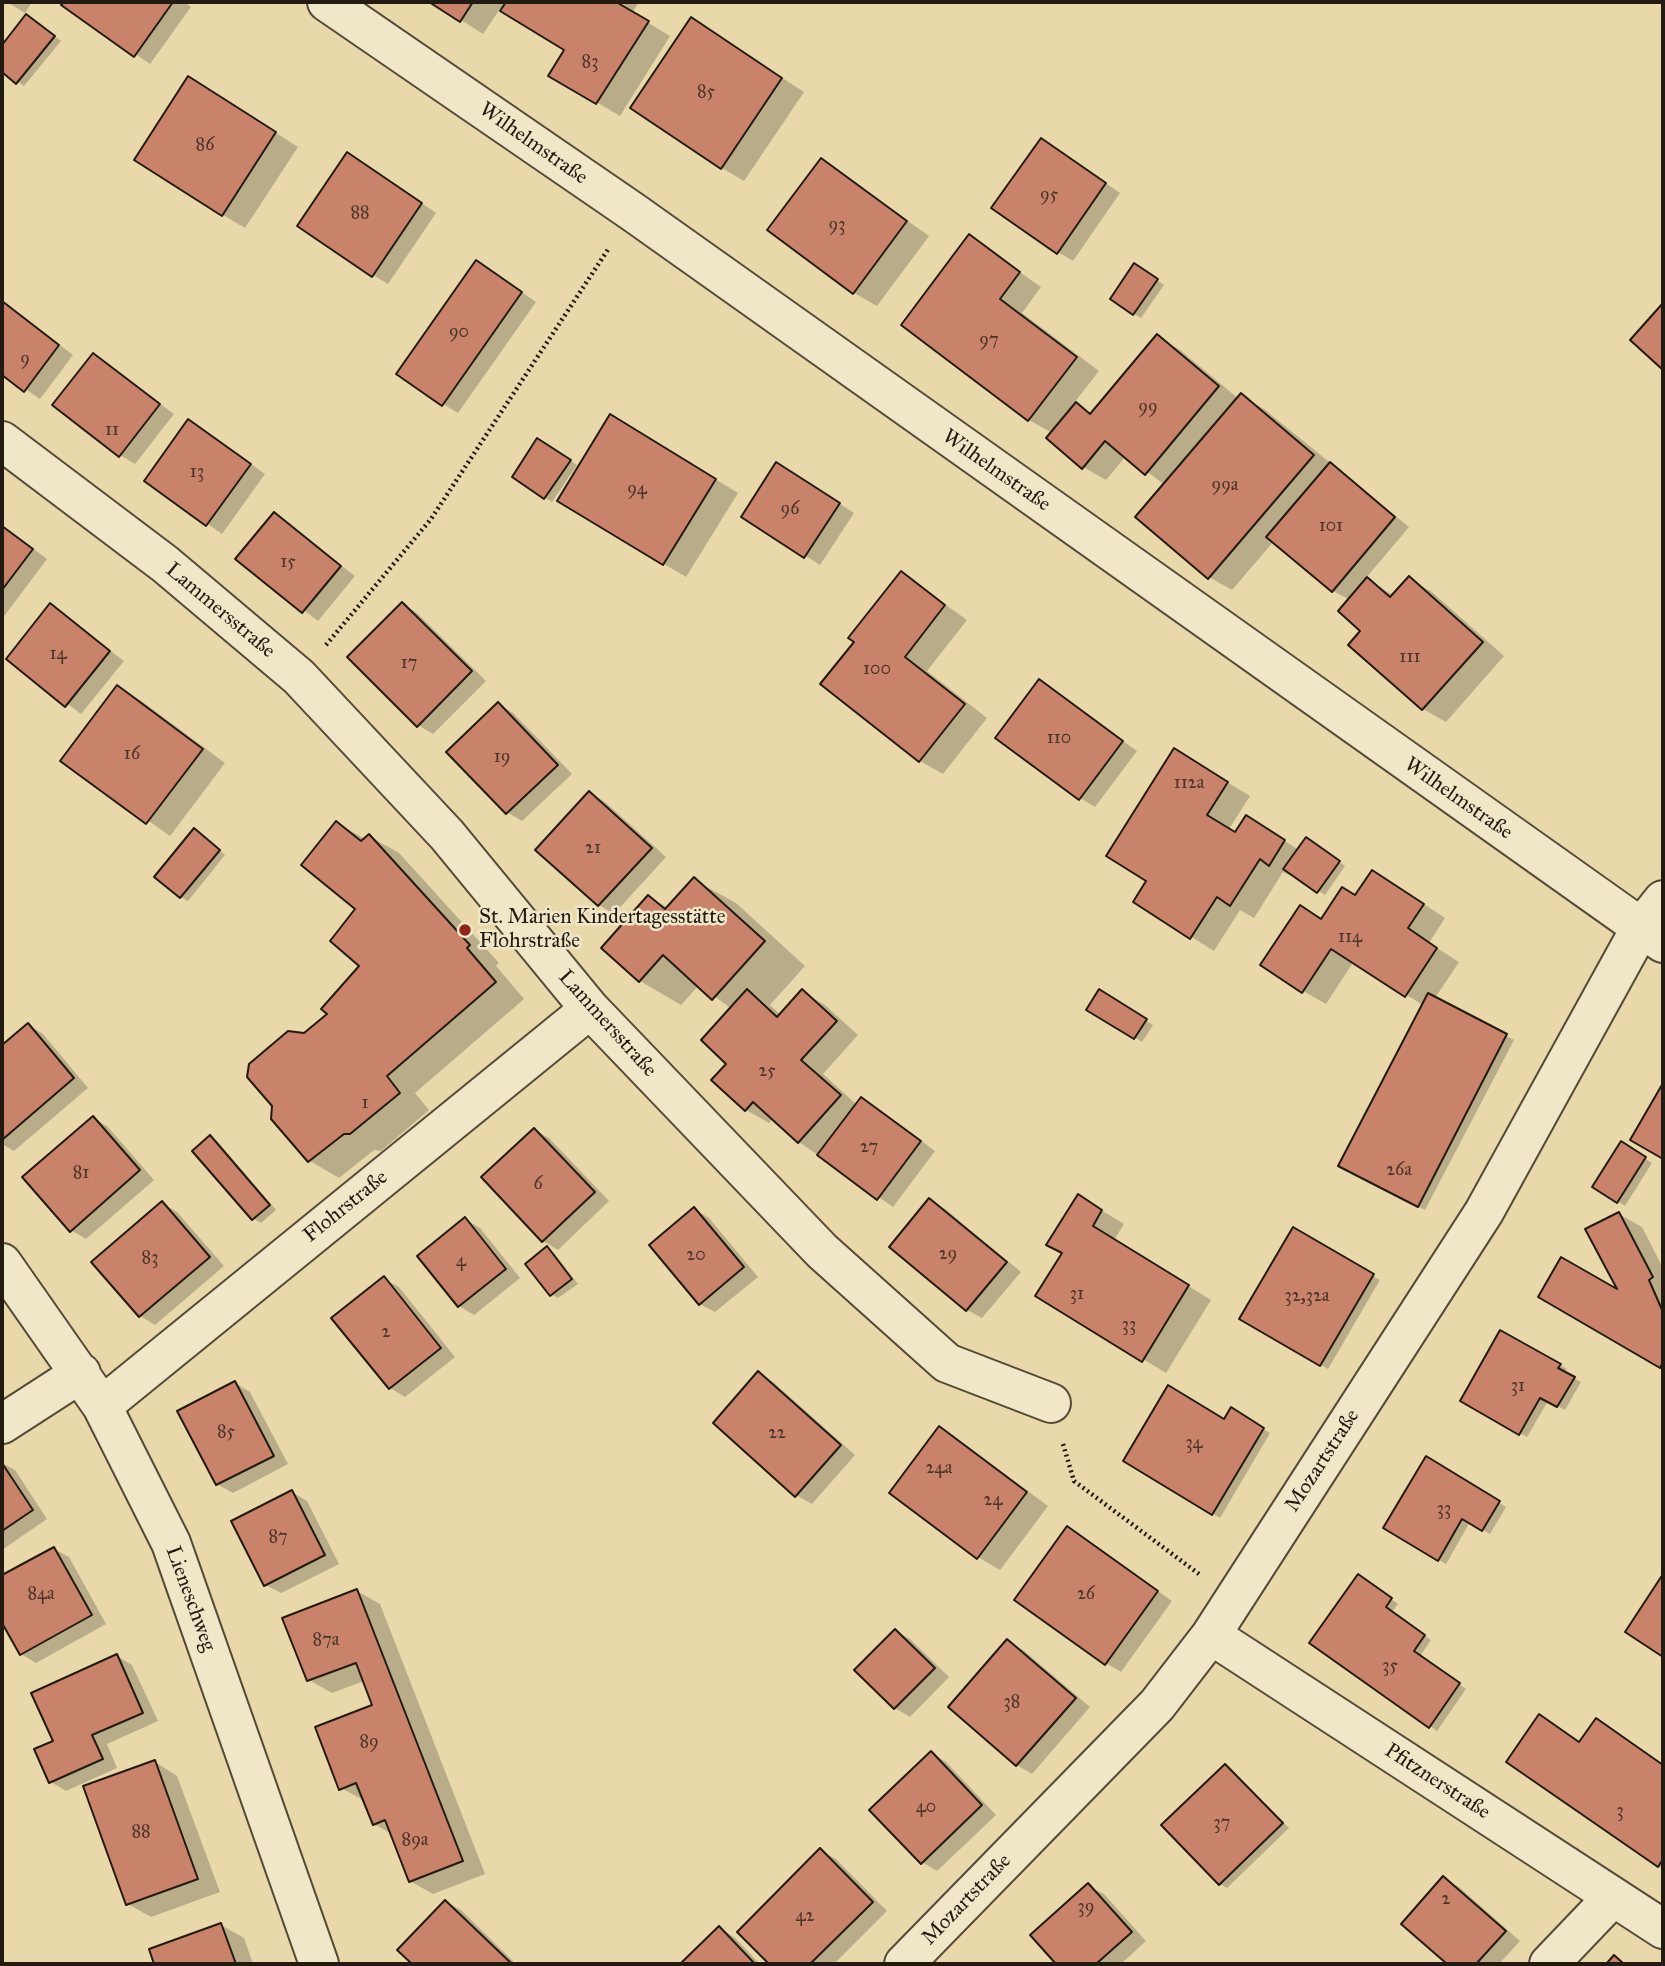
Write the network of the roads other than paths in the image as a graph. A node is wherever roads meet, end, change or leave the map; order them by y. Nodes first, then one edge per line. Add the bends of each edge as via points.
1 (327, 2) edge
2 (2, 441) edge
3 (1656, 924) edge
4 (590, 1009) junction
5 (2, 1263) edge
6 (81, 1373) junction
7 (1051, 1403) road end
8 (102, 1406) junction
9 (2, 1424) edge
10 (1210, 1635) junction
11 (1613, 1897) junction
12 (1663, 1930) edge
13 (319, 1964) edge
14 (904, 1964) edge
15 (1549, 1964) edge

1 - 3 street, Wilhelmstraße
2 - 4 street, Lammersstraße via 165,564 299,677 447,835
3 - 10 street, Mozartstraße via 1484,1212
4 - 7 street, Lammersstraße via 822,1251 947,1363
4 - 8 street, Flohrstraße
5 - 6 street, Lieneschweg
6 - 8 street, Lieneschweg
6 - 9 street
8 - 13 street, Lieneschweg via 171,1543
10 - 11 street, Pfitznerstraße
10 - 14 street, Mozartstraße via 1157,1705
11 - 12 street, Pfitznerstraße
11 - 15 street

